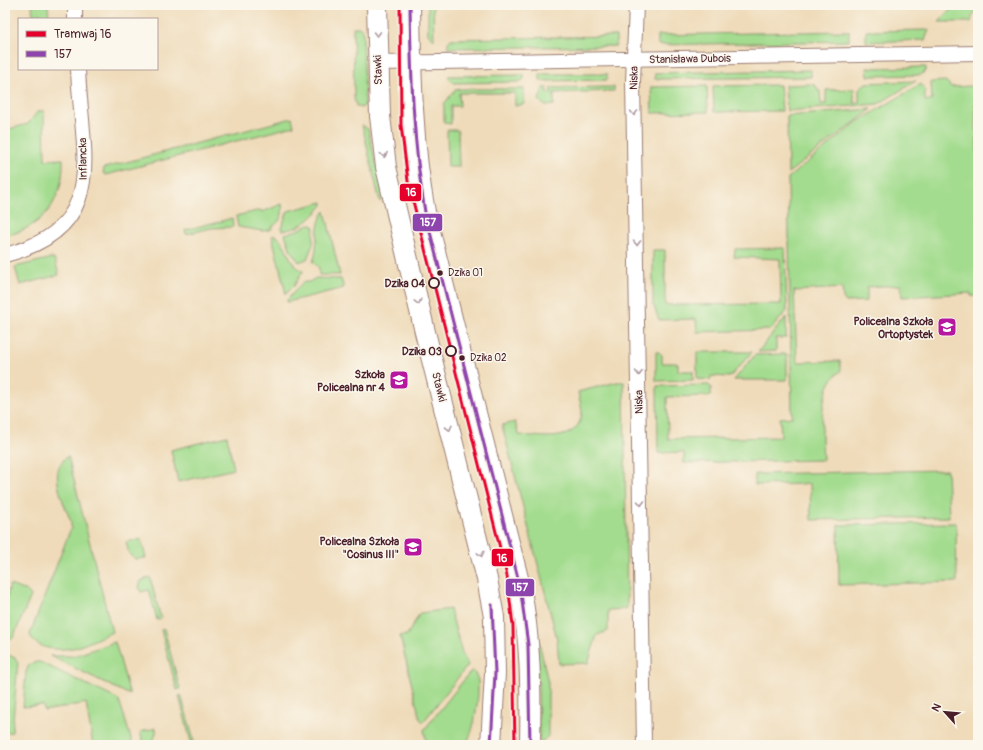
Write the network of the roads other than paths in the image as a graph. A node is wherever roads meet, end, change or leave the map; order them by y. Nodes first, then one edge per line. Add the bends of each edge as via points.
1 (75, 5) edge
2 (377, 5) edge
3 (410, 5) edge
4 (636, 5) edge
5 (76, 18) edge
6 (978, 53) edge
7 (634, 60) junction
8 (378, 63) junction
9 (411, 64) junction
10 (78, 70) edge
11 (5, 255) edge
12 (491, 745) edge
13 (530, 745) edge
14 (644, 745) edge

1 - 5 street
2 -> 8 street, Stawki
3 - 9 street
4 - 7 street, Niska
6 - 7 street, Stanisława Dubois
7 - 9 street, Stanisława Dubois
7 -> 14 street, Niska
8 - 9 street, Stanisława Dubois
8 -> 12 street, Stawki via 386,167 489,586 494,617 495,673
9 - 13 street via 415,142 425,212 525,612 532,685
10 - 11 street, Inflancka via 85,171 83,189 68,220 56,232 45,240

